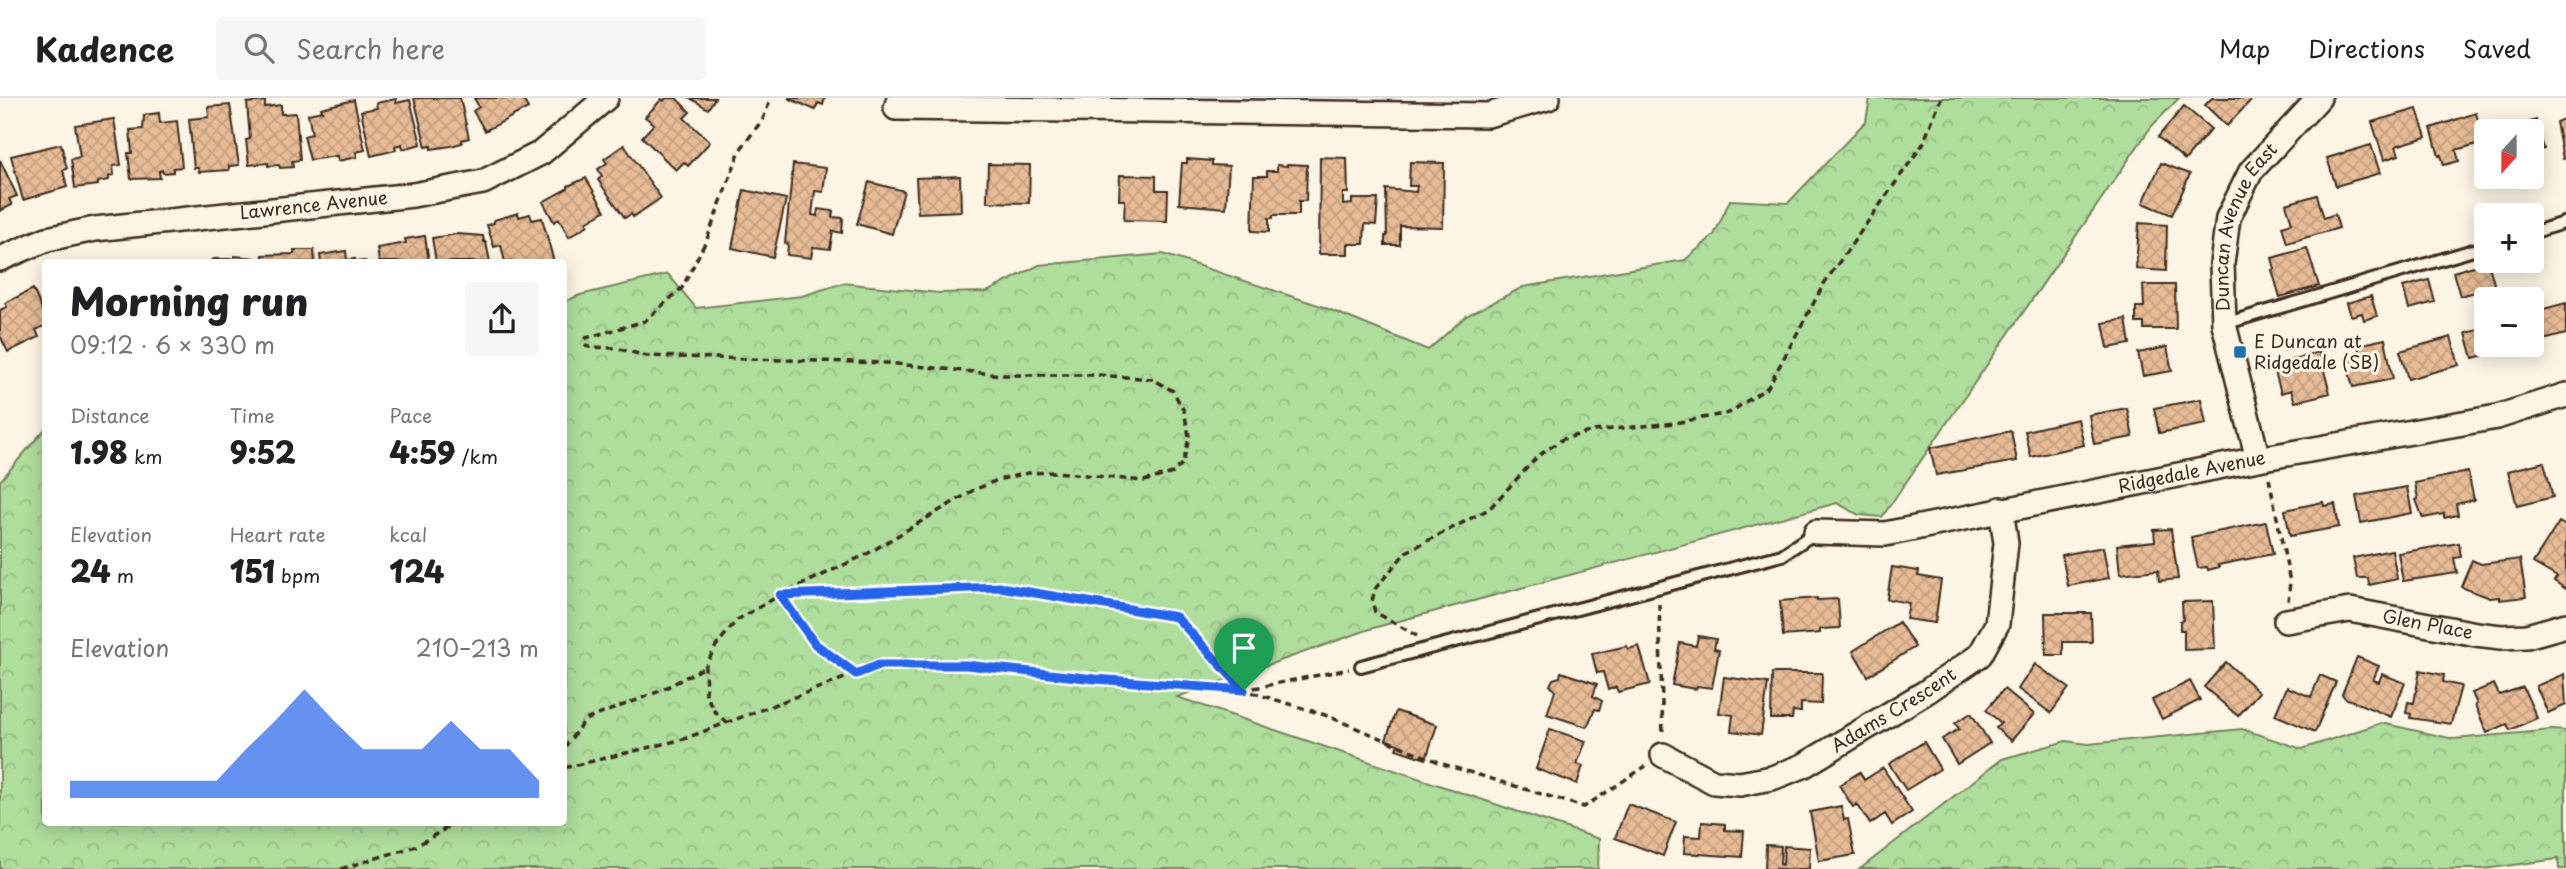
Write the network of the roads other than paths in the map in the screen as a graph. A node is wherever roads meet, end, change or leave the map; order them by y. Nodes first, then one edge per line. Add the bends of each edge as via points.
1 (606, 98) edge
2 (899, 98) edge
3 (1548, 98) edge
4 (2319, 98) edge
5 (1524, 101) edge
6 (1278, 105) edge
7 (1402, 106) edge
8 (2566, 222) edge
9 (2544, 229) edge
10 (2474, 250) edge
11 (0, 259) edge
12 (2224, 324) junction
13 (2566, 395) edge
14 (2258, 459) junction
15 (2001, 509) junction
16 (1816, 532) joint
17 (2286, 621) road end
18 (2566, 625) edge
19 (1361, 666) road end
20 (1664, 755) road end

1 - 11 street, Lawrence Avenue via 541,153 483,182 413,195 95,229 47,239
2 - 6 street via 896,108
3 - 5 street
4 - 12 street, Duncan Avenue East via 2251,171 2228,218 2222,264
5 - 7 street via 1488,115
6 - 7 street
8 - 9 lane
10 - 12 lane
12 - 14 street, Duncan Avenue East
13 - 14 street, Ridgedale Avenue via 2497,417
14 - 15 street, Ridgedale Avenue
15 - 16 street, Ridgedale Avenue via 1885,534
15 - 20 street, Adams Crescent via 2006,542 1997,624 1980,654 1802,766 1772,778 1740,784 1714,782
16 - 19 lane via 1782,555
17 - 18 street, Glen Place via 2350,610 2501,637 2527,636

